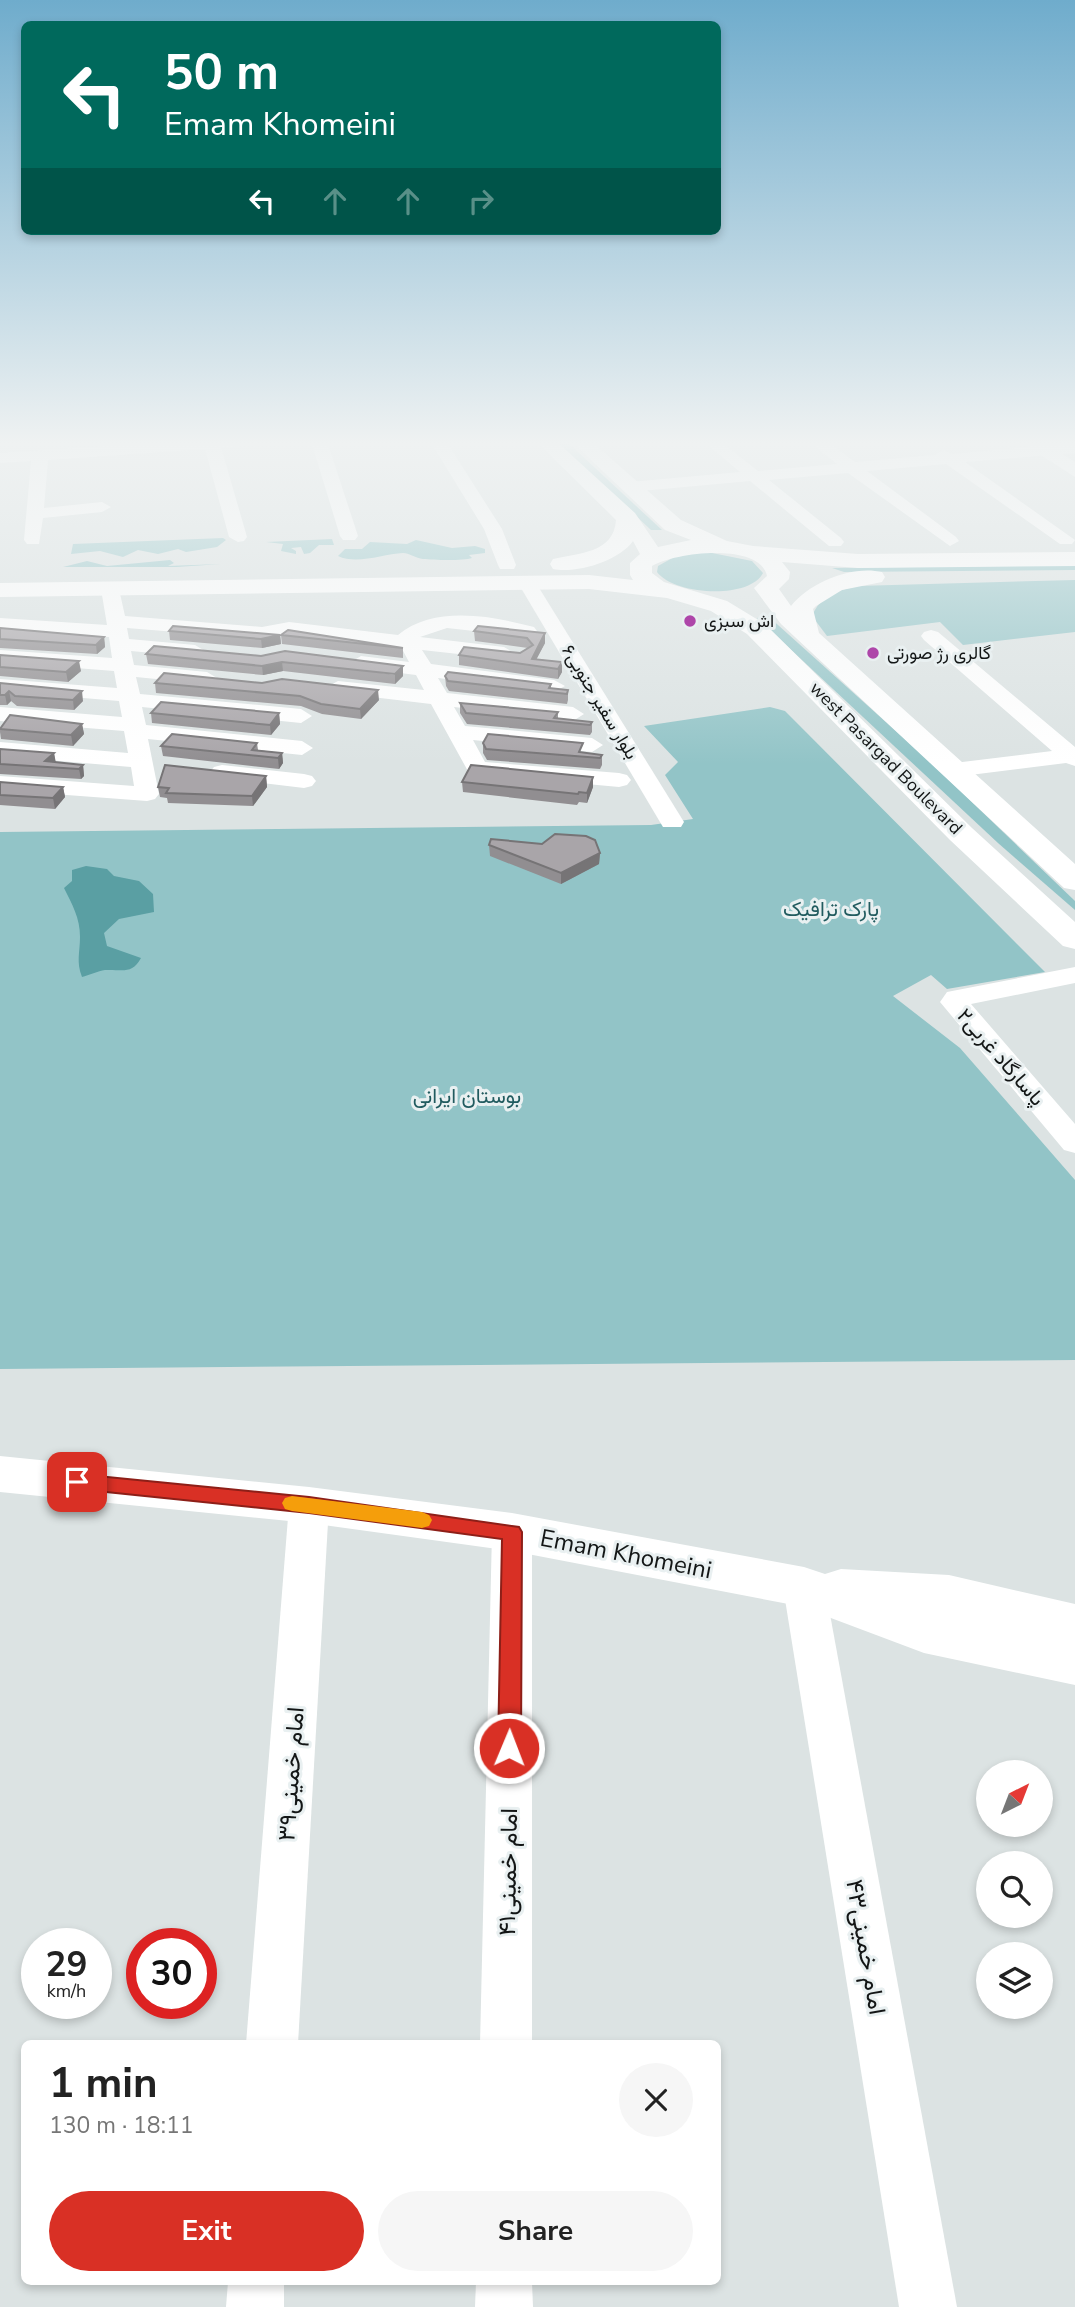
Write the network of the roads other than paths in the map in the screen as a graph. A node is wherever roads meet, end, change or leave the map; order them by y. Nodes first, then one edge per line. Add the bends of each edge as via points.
1 (501, 549) edge
2 (610, 549) edge
3 (645, 549) edge
4 (682, 549) edge
5 (733, 549) edge
6 (835, 549) edge
7 (1071, 549) edge
8 (753, 554) junction
9 (650, 557) junction
10 (561, 564) junction
11 (852, 564) junction
12 (507, 565) junction
13 (0, 574) edge
14 (1075, 576) edge
15 (527, 583) junction
16 (769, 587) junction
17 (110, 589) junction
18 (0, 590) edge
19 (677, 593) junction
20 (0, 624) edge
21 (527, 631) edge
22 (931, 636) dead end
23 (808, 638) junction
24 (409, 643) junction
25 (120, 646) junction
26 (210, 652) edge
27 (520, 654) edge
28 (0, 656) edge
29 (341, 659) edge
30 (424, 670) junction
31 (221, 680) edge
32 (0, 685) edge
33 (323, 685) edge
34 (554, 686) edge
35 (129, 697) junction
36 (442, 701) junction
37 (0, 714) edge
38 (573, 714) dead end
39 (301, 716) dead end
40 (135, 728) junction
41 (459, 732) junction
42 (592, 745) dead end
43 (302, 748) dead end
44 (0, 749) edge
45 (1074, 756) edge
46 (141, 762) junction
47 (168, 767) edge
48 (954, 769) junction
49 (195, 770) edge
50 (620, 780) dead end
51 (304, 781) dead end
52 (0, 783) edge
53 (672, 822) dead end
54 (1075, 881) edge
55 (1075, 939) edge
56 (1075, 975) edge
57 (1075, 1143) edge
58 (0, 1474) edge
59 (309, 1505) junction
60 (512, 1532) junction
61 (804, 1587) junction
62 (1073, 1659) edge
63 (272, 2040) edge
64 (506, 2040) edge
65 (256, 2285) edge
66 (504, 2285) edge
67 (255, 2307) edge
68 (504, 2307) edge
69 (928, 2307) edge

1 - 12 street
2 - 10 main road
3 - 9 main road
4 - 9 main road
5 - 8 main road
6 - 11 street
7 - 11 main road
8 - 11 main road
8 - 16 main road via 779,572
9 - 10 main road
9 - 19 main road via 641,564 641,575
10 - 12 main road
11 - 14 main road
11 - 16 main road
11 - 23 main road via 801,609
12 - 13 main road
12 - 15 main road via 546,567 562,573
15 - 17 main road
15 - 19 main road via 612,583
15 - 53 street, بلوار سفیر جنوبی۶
16 - 23 main road, west Pasargad Boulevard
17 - 18 main road
17 - 25 street
19 - 55 main road, west Pasargad Boulevard via 719,606 756,629 961,834
20 - 25 street
21 - 24 street via 439,621 417,627 406,638
22 - 45 street
23 - 48 main road, west Pasargad Boulevard
24 - 25 street via 289,628
24 - 27 street
24 - 30 street
25 - 26 street
25 - 28 street
25 - 31 street
25 - 35 street
29 - 30 street
30 - 34 street
30 - 36 street
32 - 35 street
33 - 36 street
35 - 39 street
35 - 40 street
36 - 38 street
36 - 41 street
37 - 40 street
40 - 43 street
40 - 46 street
41 - 42 street
41 - 50 street via 477,768
44 - 46 street
45 - 48 street
46 - 47 street
46 - 52 street via 146,794
48 - 54 main road, west Pasargad Boulevard
49 - 51 street
56 - 57 street, پاسارگاد غربی۲ via 954,1002
58 - 59 main road, Emam Khomeini
59 - 60 main road, Emam Khomeini
59 - 63 street, امام خمینی۳۹
60 - 61 main road, Emam Khomeini
60 - 64 street, امام خمینی۴۱
61 - 62 main road, Emam Khomeini via 924,1632
61 - 69 street, امام خمینی۴۳
65 - 67 street
66 - 68 street

